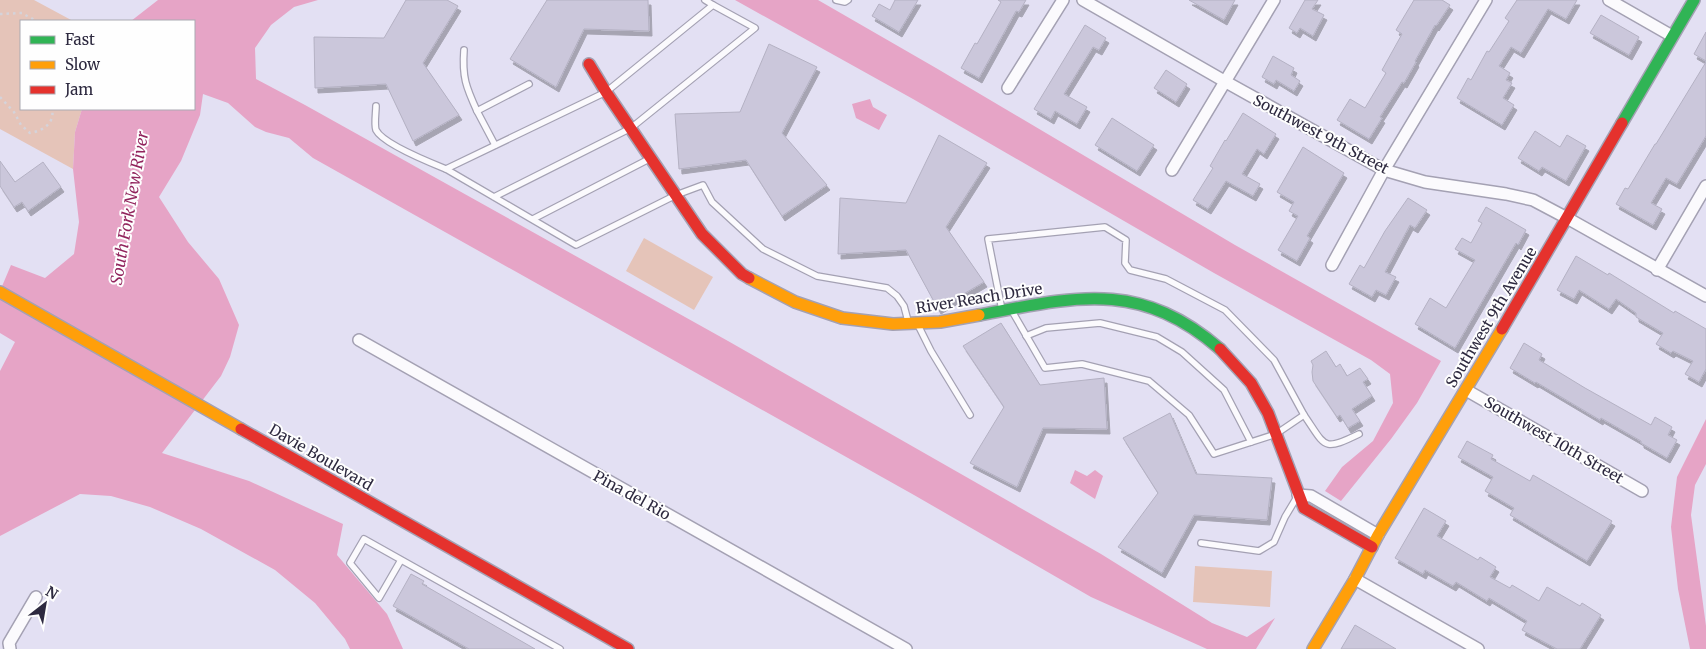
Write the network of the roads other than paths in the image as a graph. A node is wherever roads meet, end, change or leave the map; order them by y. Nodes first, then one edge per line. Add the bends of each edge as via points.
1 (706, 0) edge
2 (836, 0) edge
3 (848, 0) edge
4 (1063, 0) edge
5 (1083, 0) edge
6 (1274, 0) edge
7 (1486, 0) edge
8 (1609, 0) edge
9 (1694, 0) edge
10 (713, 5) junction
11 (1672, 36) junction
12 (464, 50) dead end
13 (590, 64) dead end
14 (1226, 82) junction
15 (530, 84) dead end
16 (1008, 88) dead end
17 (606, 92) junction
18 (376, 106) dead end
19 (478, 111) junction
20 (631, 128) junction
21 (495, 145) junction
22 (651, 158) junction
23 (446, 169) junction
24 (1172, 170) dead end
25 (1384, 170) junction
26 (1706, 186) edge
27 (676, 195) junction
28 (494, 197) junction
29 (1567, 218) junction
30 (533, 220) junction
31 (1332, 266) dead end
32 (1657, 270) junction
33 (0, 292) edge
34 (1706, 296) edge
35 (1007, 310) junction
36 (913, 323) junction
37 (1026, 336) junction
38 (359, 340) dead end
39 (1466, 390) junction
40 (970, 415) dead end
41 (1304, 415) junction
42 (1276, 434) junction
43 (1359, 434) dead end
44 (1251, 442) junction
45 (1642, 491) dead end
46 (1298, 495) junction
47 (1378, 535) junction
48 (1201, 543) dead end
49 (1372, 547) junction
50 (401, 560) junction
51 (1355, 579) junction
52 (36, 596) dead end
53 (10, 649) edge
54 (560, 649) edge
55 (628, 649) edge
56 (906, 649) edge
57 (1313, 649) edge
58 (1478, 649) edge

1 - 10 lane
2 - 3 lane
4 - 16 street
5 - 14 street, Southwest 9th Street
6 - 14 street
7 - 25 street
8 - 11 street
9 - 11 street, Southwest 9th Avenue
10 - 17 lane
10 - 20 lane via 755,28
11 - 29 street, Southwest 9th Avenue
12 - 19 lane via 466,87
13 - 17 street, River Reach Drive
14 - 24 street
14 - 25 street, Southwest 9th Street
15 - 19 lane
17 - 20 street, River Reach Drive
17 - 21 lane
18 - 23 lane via 376,128 380,136
19 - 21 lane
20 - 22 street, River Reach Drive
20 - 28 lane
21 - 23 lane
22 - 27 street, River Reach Drive
22 - 30 lane
23 - 28 lane
25 - 29 street, Southwest 9th Street via 1425,182 1533,200
25 - 31 street
26 - 32 street
27 - 30 lane via 576,244
27 - 36 street, River Reach Drive via 702,234 742,274 795,302 842,318
27 - 36 lane via 703,186 712,202 763,248 817,276 887,288 897,296
28 - 30 lane
29 - 32 street, Southwest 9th Street
29 - 39 street, Southwest 9th Avenue
32 - 34 street, Southwest 9th Street
33 - 55 street, Davie Boulevard
35 - 36 street, River Reach Drive via 940,322
35 - 37 lane
35 - 41 lane via 988,238 1105,227 1126,240 1125,264 1130,270 1166,279 1225,310 1274,360
35 - 42 street, River Reach Drive via 1059,300 1101,298 1135,302 1168,313 1203,334 1251,382
36 - 40 lane
37 - 44 lane via 1046,328 1100,322 1157,337 1182,352 1224,390
37 - 44 lane via 1045,368 1082,364 1148,381 1189,415 1214,454
38 - 56 street, Pina del Rio
39 - 45 street, Southwest 10th Street
39 - 47 street, Southwest 9th Avenue
41 - 42 lane
41 - 43 lane via 1323,442 1329,445
42 - 44 lane
42 - 46 street, River Reach Drive
46 - 47 street via 1311,496
46 - 48 lane via 1274,542 1260,551
46 - 49 street, River Reach Drive via 1304,508
47 - 49 street, Southwest 9th Avenue
49 - 51 street, Southwest 9th Avenue
50 - 50 lane via 364,539 350,563 379,598
50 - 54 lane
51 - 57 street, Southwest 9th Avenue
51 - 58 street
52 - 53 street via 9,643

